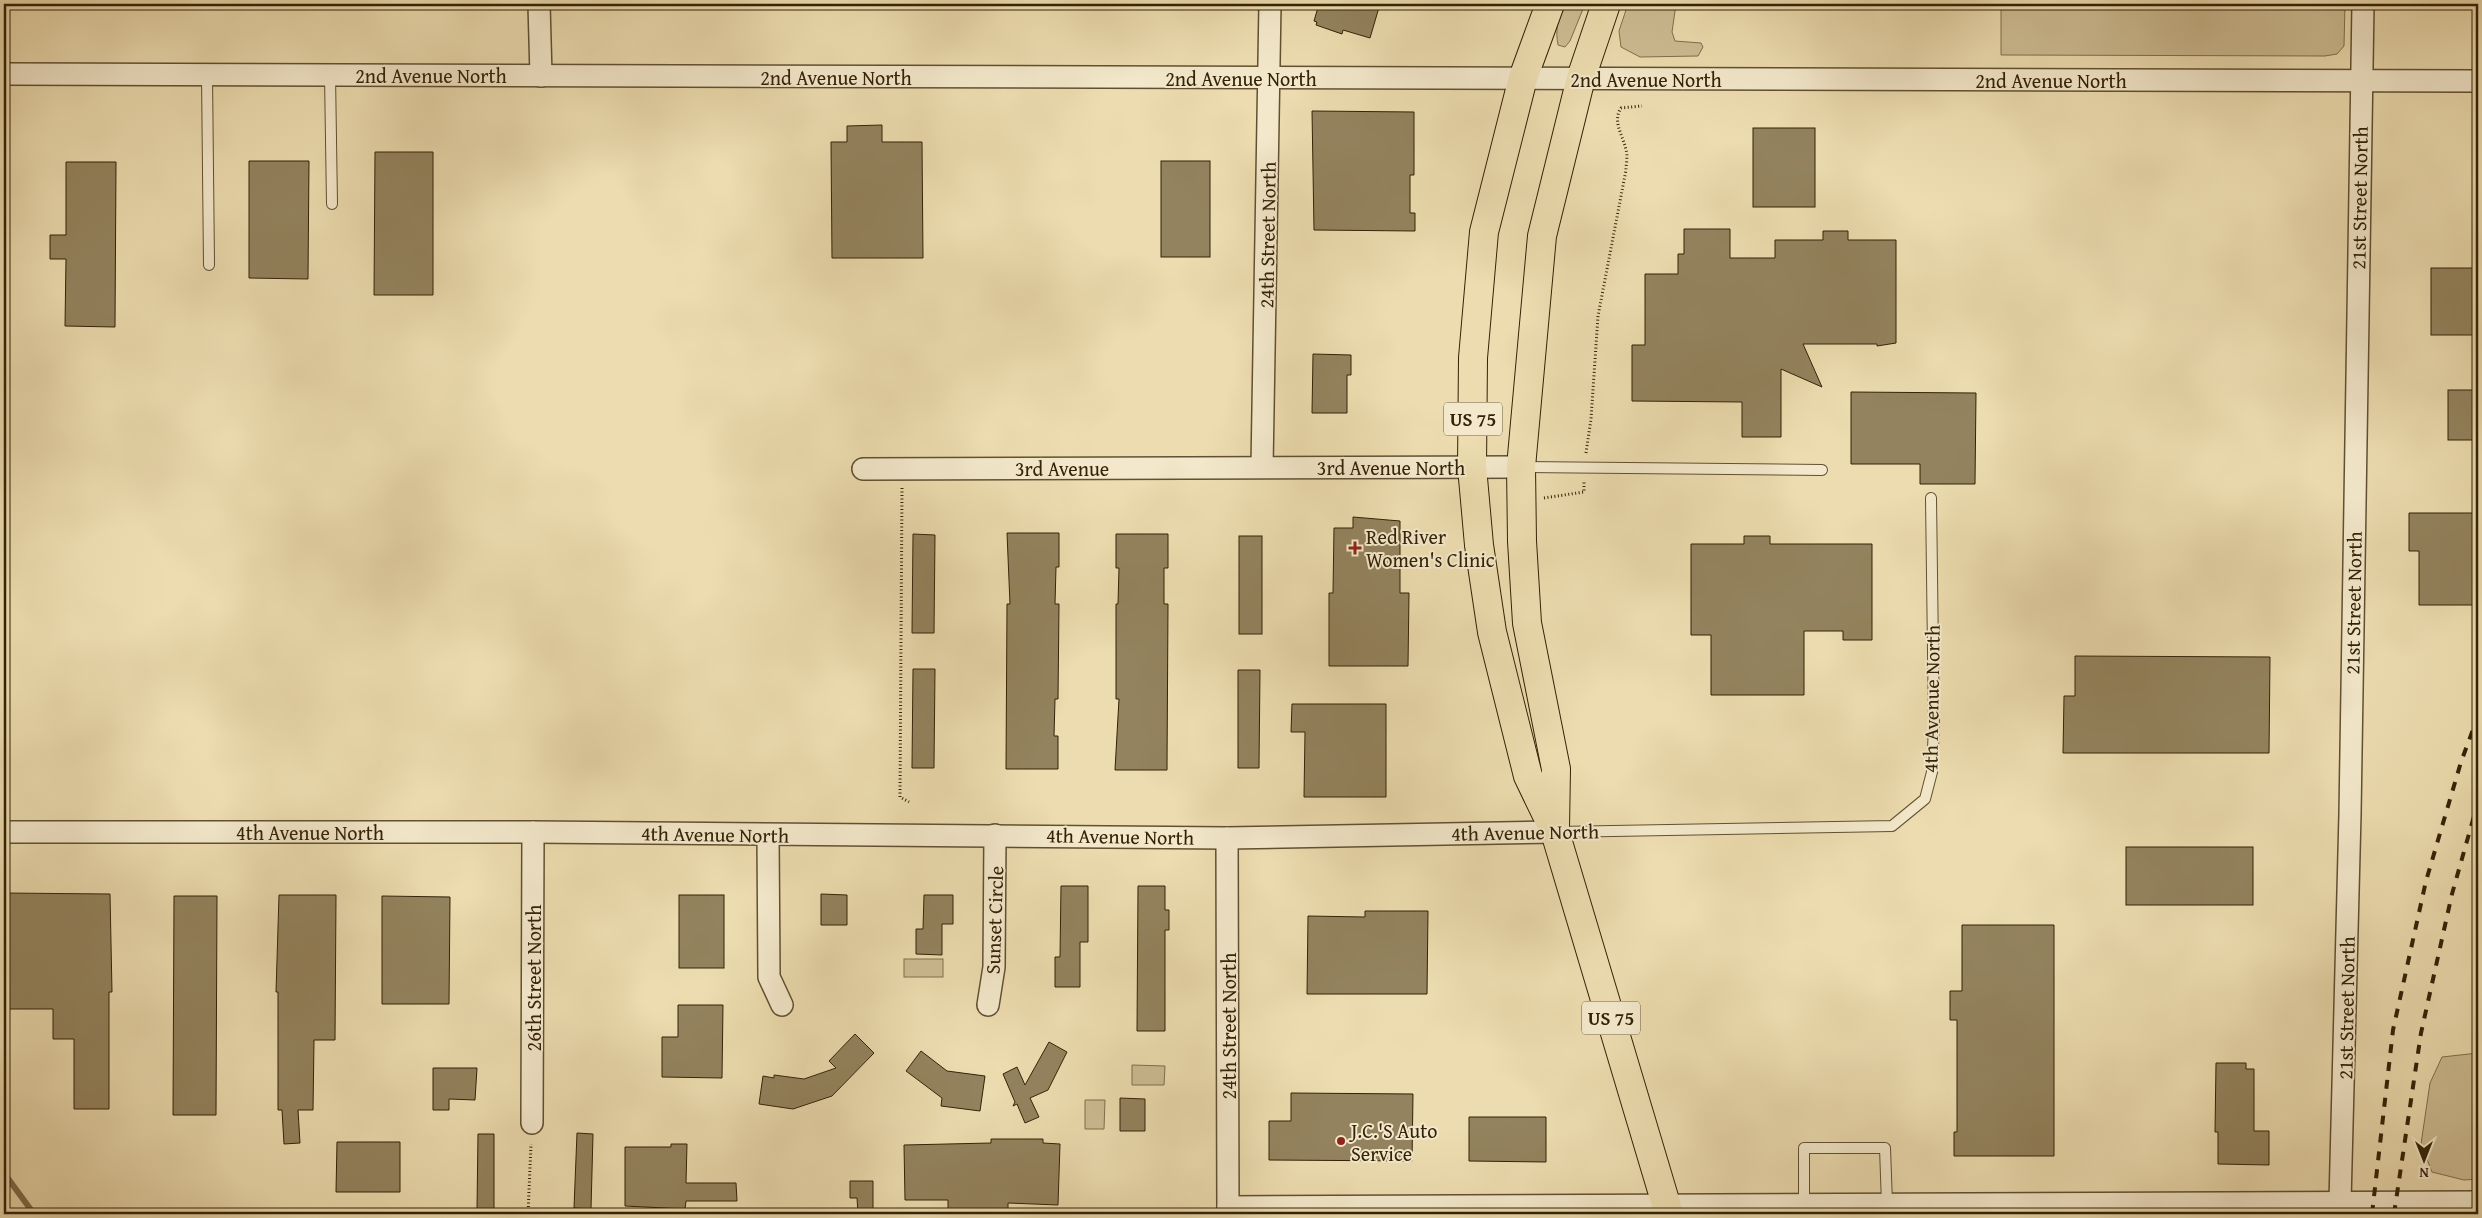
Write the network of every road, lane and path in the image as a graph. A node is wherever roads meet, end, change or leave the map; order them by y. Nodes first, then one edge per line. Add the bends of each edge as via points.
1 (539, 4) edge
2 (1270, 4) edge
3 (1550, 4) edge
4 (1606, 4) edge
5 (2363, 4) edge
6 (4, 74) edge
7 (207, 75) junction
8 (330, 75) junction
9 (541, 76) junction
10 (1270, 78) junction
11 (1524, 78) junction
12 (1581, 78) junction
13 (2361, 80) junction
14 (2478, 80) edge
15 (1642, 106) dead end
16 (332, 204) dead end
17 (208, 265) dead end
18 (1262, 467) junction
19 (1472, 467) junction
20 (1521, 467) junction
21 (1584, 468) junction
22 (862, 469) dead end
23 (902, 469) junction
24 (1822, 470) dead end
25 (1553, 497) dead end
26 (1931, 498) dead end
27 (909, 802) dead end
28 (4, 832) edge
29 (534, 832) junction
30 (1555, 832) junction
31 (768, 835) junction
32 (995, 835) junction
33 (1227, 838) junction
34 (782, 1006) dead end
35 (988, 1006) dead end
36 (532, 1123) joint
37 (2340, 1202) junction
38 (2478, 1202) edge
39 (1804, 1204) junction
40 (1887, 1204) junction
41 (1228, 1210) edge
42 (1668, 1210) edge
43 (528, 1214) edge

1 - 9 street
2 - 10 street, 24th Street North
3 - 11 main road, US 75
4 - 12 main road, US 75
5 - 13 street, 21st Street North
6 - 7 street, 2nd Avenue North
7 - 8 street, 2nd Avenue North
7 - 17 lane
8 - 9 street, 2nd Avenue North
8 - 16 lane
9 - 10 street, 2nd Avenue North
10 - 11 street, 2nd Avenue North
10 - 18 street, 24th Street North
11 - 12 street, 2nd Avenue North
11 - 19 main road, US 75 via 1484,232 1473,358
12 - 13 street, 2nd Avenue North
12 - 20 main road, US 75 via 1542,236
13 - 14 street, 2nd Avenue North
13 - 37 street, 21st Street North via 2350,814
15 - 21 path via 1622,108 1617,114 1627,151 1626,170 1598,316
18 - 19 street, 3rd Avenue North
18 - 23 street, 3rd Avenue
19 - 20 street, 3rd Avenue North
19 - 30 main road, US 75 via 1492,632 1528,776
20 - 21 lane
20 - 30 main road, US 75 via 1527,623 1556,769
21 - 24 lane
21 - 25 path via 1584,492
22 - 23 street, 3rd Avenue
23 - 27 path via 900,797
26 - 30 lane, 4th Avenue North via 1934,726 1932,772 1925,799 1892,826
28 - 29 street, 4th Avenue North
29 - 31 street, 4th Avenue North
29 - 36 street, 26th Street North
30 - 33 street, 4th Avenue North
30 - 42 main road, US 75
31 - 32 street, 4th Avenue North
31 - 34 street via 769,977
32 - 33 street, 4th Avenue North
32 - 35 street, Sunset Circle via 994,967
33 - 41 street, 24th Street North
36 - 43 path
37 - 38 street
37 - 40 street
39 - 40 street
39 - 40 lane via 1804,1148 1886,1148
39 - 42 street
41 - 42 street

